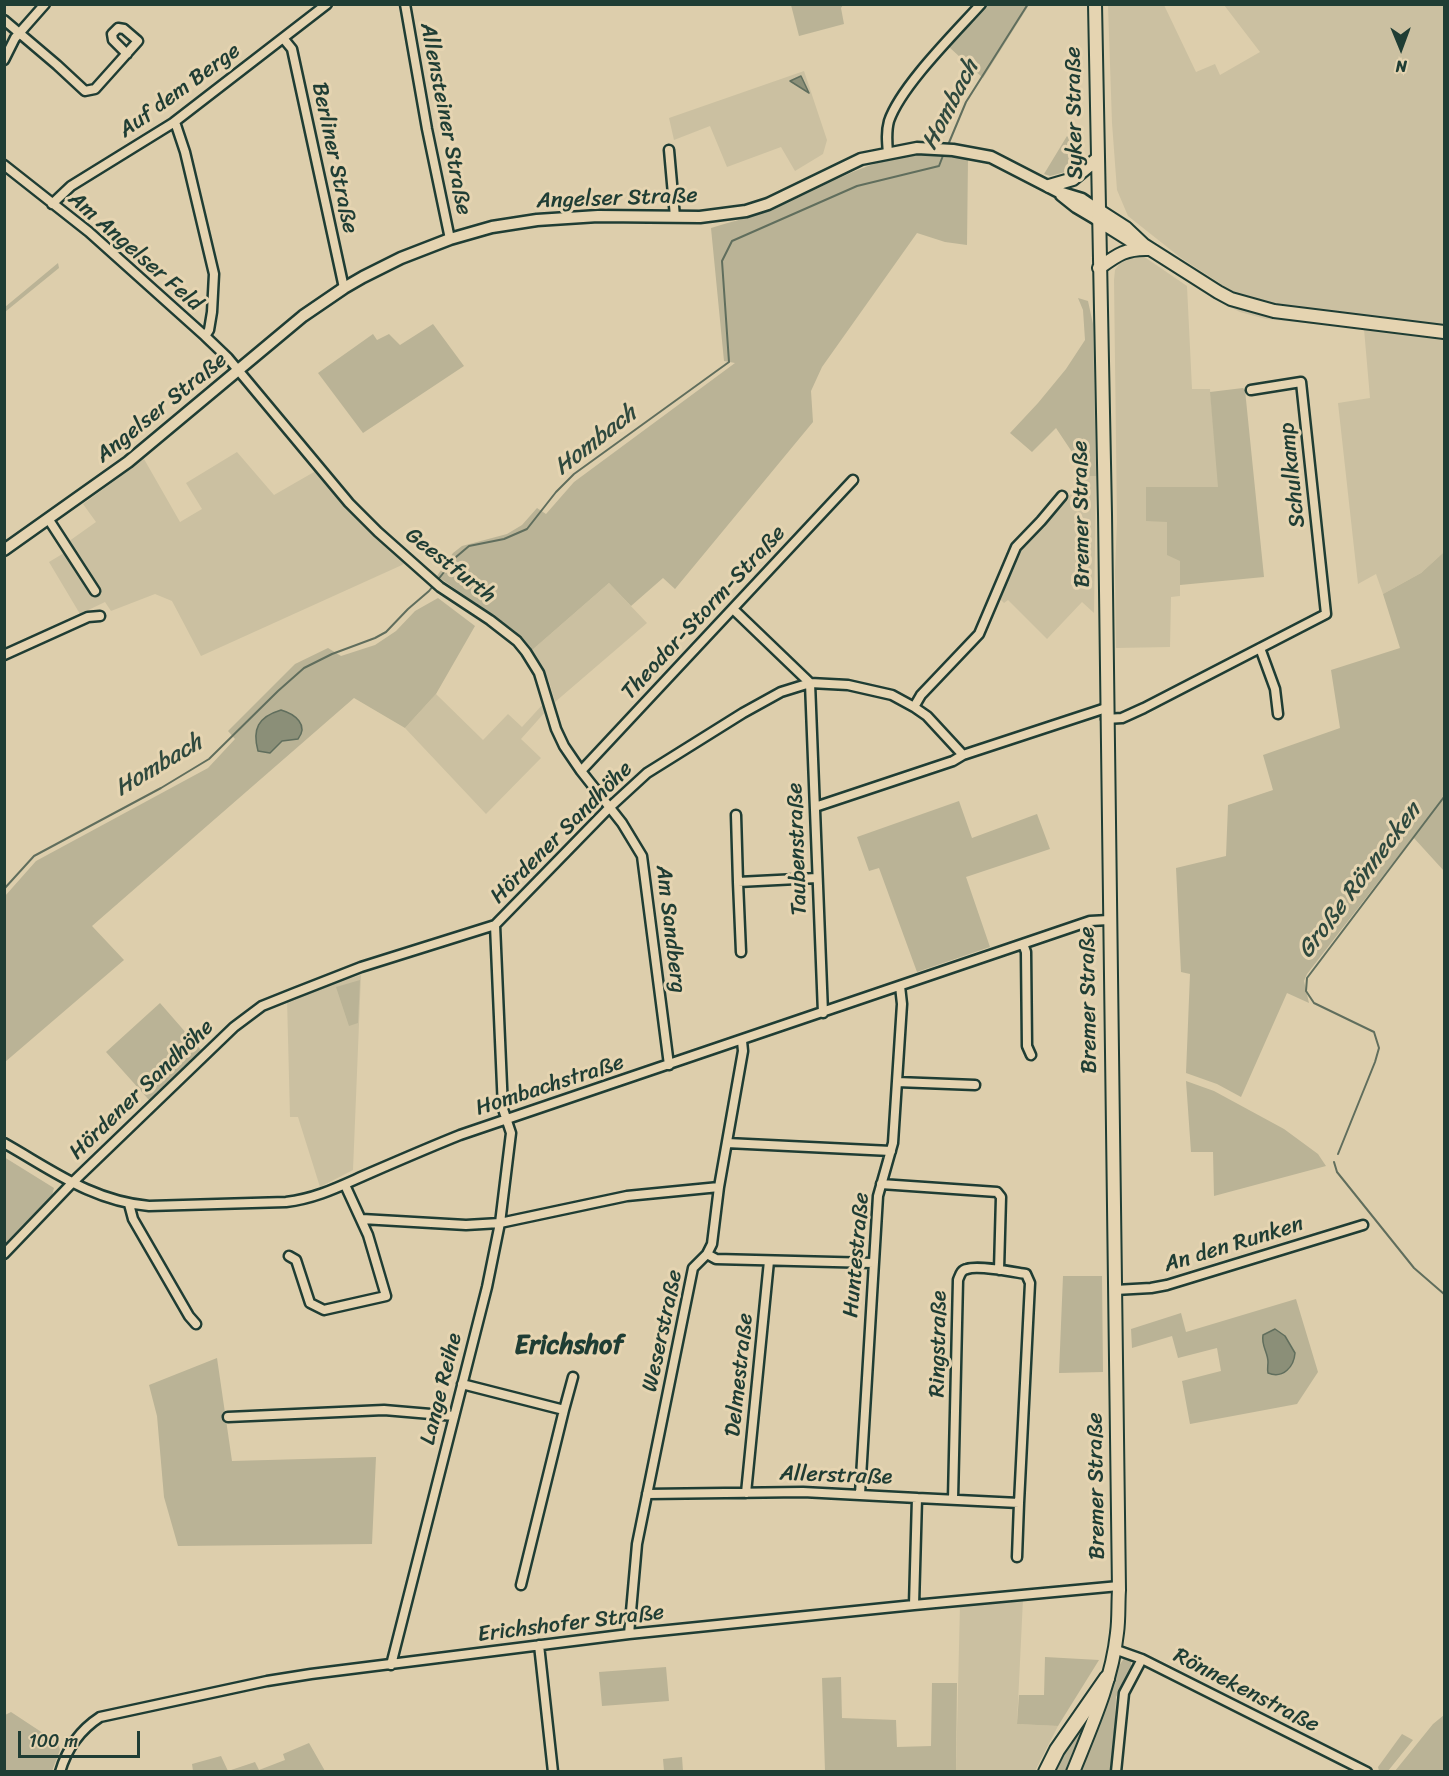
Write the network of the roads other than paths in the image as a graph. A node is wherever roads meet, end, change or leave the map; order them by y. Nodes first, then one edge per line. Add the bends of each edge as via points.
1 (45, 4) edge
2 (327, 4) edge
3 (405, 4) edge
4 (981, 4) edge
5 (1095, 4) edge
6 (4, 20) edge
7 (19, 33) junction
8 (283, 38) junction
9 (127, 54) dead end
10 (4, 60) edge
11 (173, 123) junction
12 (669, 150) dead end
13 (888, 153) junction
14 (1097, 159) junction
15 (4, 165) edge
16 (1054, 189) junction
17 (52, 204) junction
18 (1098, 215) junction
19 (675, 217) junction
20 (450, 240) junction
21 (1146, 247) junction
22 (1099, 268) junction
23 (344, 288) junction
24 (1444, 332) edge
25 (205, 336) junction
26 (238, 371) junction
27 (1251, 390) dead end
28 (853, 480) dead end
29 (1062, 496) dead end
30 (49, 520) junction
31 (4, 550) edge
32 (95, 591) dead end
33 (733, 609) junction
34 (100, 616) dead end
35 (1260, 648) junction
36 (4, 656) edge
37 (810, 683) junction
38 (914, 707) junction
39 (1106, 714) junction
40 (1278, 714) dead end
41 (963, 755) junction
42 (581, 771) junction
43 (610, 807) junction
44 (815, 807) junction
45 (736, 815) dead end
46 (818, 878) junction
47 (738, 882) junction
48 (1109, 920) junction
49 (495, 925) junction
50 (1023, 944) junction
51 (741, 952) dead end
52 (900, 986) junction
53 (823, 1013) junction
54 (741, 1041) junction
55 (1030, 1055) dead end
56 (669, 1065) junction
57 (897, 1082) junction
58 (975, 1084) dead end
59 (507, 1119) junction
60 (4, 1143) edge
61 (727, 1143) junction
62 (891, 1151) junction
63 (73, 1182) junction
64 (881, 1184) junction
65 (345, 1185) junction
66 (719, 1187) junction
67 (129, 1204) junction
68 (362, 1219) junction
69 (500, 1223) junction
70 (1363, 1225) dead end
71 (4, 1254) edge
72 (707, 1254) junction
73 (289, 1256) dead end
74 (769, 1261) junction
75 (873, 1263) junction
76 (999, 1270) junction
77 (1115, 1290) junction
78 (196, 1324) dead end
79 (573, 1377) dead end
80 (462, 1384) junction
81 (564, 1410) junction
82 (454, 1416) junction
83 (228, 1417) dead end
84 (746, 1493) junction
85 (647, 1494) junction
86 (860, 1494) junction
87 (917, 1498) junction
88 (953, 1499) junction
89 (1019, 1503) junction
90 (1017, 1557) dead end
91 (522, 1585) dead end
92 (1119, 1586) junction
93 (914, 1605) junction
94 (629, 1634) junction
95 (540, 1645) junction
96 (1114, 1649) junction
97 (1142, 1659) junction
98 (391, 1665) junction
99 (1107, 1678) junction
100 (1362, 1770) edge
101 (60, 1772) edge
102 (553, 1772) edge
103 (1046, 1772) edge
104 (1072, 1772) edge
105 (1116, 1772) edge

1 - 7 street
2 - 8 street, Auf dem Berge
3 - 20 street, Allensteiner Straße
4 - 13 street via 900,100 887,130
5 - 14 main road, Syker Straße
6 - 7 street
7 - 9 street via 85,91 95,89
7 - 10 street
8 - 11 street, Auf dem Berge
8 - 23 street, Berliner Straße via 292,49
11 - 17 street, Auf dem Berge via 71,186
11 - 25 street via 185,152 214,274 212,312
12 - 19 street
13 - 16 main road, Angelser Straße via 917,148 949,149 991,157
13 - 19 main road, Angelser Straße via 861,159 746,211
14 - 16 main road
14 - 18 main road, Syker Straße
15 - 17 street, Am Angelser Feld
16 - 18 main road, Angelser Straße via 1076,207
17 - 25 street, Am Angelser Feld
18 - 21 main road
18 - 22 main road, Bremer Straße
19 - 20 main road, Angelser Straße via 548,219 492,227
20 - 23 main road, Angelser Straße via 401,258
21 - 22 main road via 1120,252
21 - 24 main road via 1218,292 1249,305
22 - 39 main road, Bremer Straße
23 - 26 main road, Angelser Straße via 303,316
25 - 26 street, Am Angelser Feld
26 - 30 main road, Angelser Straße via 128,462
26 - 42 street, Geestfurth via 349,502 393,546 437,584 517,641 542,680 556,729
27 - 35 street, Schulkamp via 1301,382 1326,614
28 - 33 street, Theodor-Storm-Straße
29 - 38 street via 1016,547 979,634
30 - 31 main road, Angelser Straße
30 - 32 street
33 - 37 street
33 - 42 street, Theodor-Storm-Straße
34 - 36 street
35 - 39 street via 1122,718
35 - 40 street via 1275,689
37 - 38 street, Hördener Sandhöhe via 848,685 892,695
37 - 43 street, Hördener Sandhöhe via 781,692 669,758
37 - 44 street, Taubenstraße
38 - 41 street, Hördener Sandhöhe
39 - 41 street
39 - 48 main road, Bremer Straße
41 - 44 street
42 - 43 street, Geestfurth
43 - 49 street, Hördener Sandhöhe
43 - 56 street, Am Sandberg via 642,856
44 - 46 street, Taubenstraße
45 - 47 street
46 - 47 street
46 - 53 street, Taubenstraße
47 - 51 street
48 - 50 street, Hombachstraße via 1090,921
48 - 77 main road, Bremer Straße
49 - 59 street, Lange Reihe via 503,1110
49 - 63 street, Hördener Sandhöhe via 361,967 262,1006 234,1026
50 - 52 street, Hombachstraße
50 - 55 street
52 - 53 street, Hombachstraße
52 - 57 street, Huntestraße
53 - 54 street, Hombachstraße
54 - 56 street, Hombachstraße
54 - 61 street, Weserstraße via 743,1051
56 - 59 street, Hombachstraße
57 - 58 street
57 - 62 street, Huntestraße
59 - 65 street, Hombachstraße via 419,1151
59 - 69 street, Lange Reihe via 511,1133
60 - 63 street, Hombachstraße
61 - 62 street
61 - 66 street, Weserstraße
62 - 64 street, Huntestraße
63 - 67 street, Hombachstraße
63 - 71 street, Hördener Sandhöhe
64 - 75 street, Huntestraße
64 - 76 street via 997,1192 1001,1197
65 - 67 street, Hombachstraße via 306,1200 286,1202
65 - 68 street
66 - 69 street via 627,1196
66 - 72 street, Weserstraße via 712,1244
67 - 78 street via 132,1219
68 - 69 street
68 - 73 street via 386,1296 324,1310 316,1308 310,1303 296,1260
69 - 80 street, Lange Reihe
70 - 77 street, An den Runken via 1167,1285
72 - 74 street via 716,1259
72 - 85 street, Weserstraße via 693,1268
74 - 75 street
74 - 84 street, Delmestraße
75 - 86 street, Huntestraße
76 - 88 street, Ringstraße via 967,1269 958,1280
76 - 89 street, Ringstraße via 1026,1274 1030,1283
77 - 92 main road, Bremer Straße
79 - 81 street
80 - 81 street
80 - 82 street, Lange Reihe
81 - 91 street
82 - 83 street via 384,1410
82 - 98 street, Lange Reihe
84 - 85 street, Allerstraße
84 - 86 street, Allerstraße
85 - 94 street, Weserstraße via 637,1544
86 - 87 street, Allerstraße
87 - 88 street
87 - 93 street, Allerstraße
88 - 89 street
89 - 90 street, Ringstraße
92 - 93 street, Erichshofer Straße
92 - 96 main road, Bremer Straße
93 - 94 street, Erichshofer Straße
94 - 95 street, Erichshofer Straße
95 - 98 street, Erichshofer Straße
95 - 102 street
96 - 97 street, Rönnekenstraße
96 - 99 main road, Bremer Straße
97 - 100 street, Rönnekenstraße
97 - 105 street via 1124,1693
98 - 101 street, Erichshofer Straße via 267,1681 100,1716 68,1749
99 - 103 highway
99 - 104 main road, Bremer Straße

